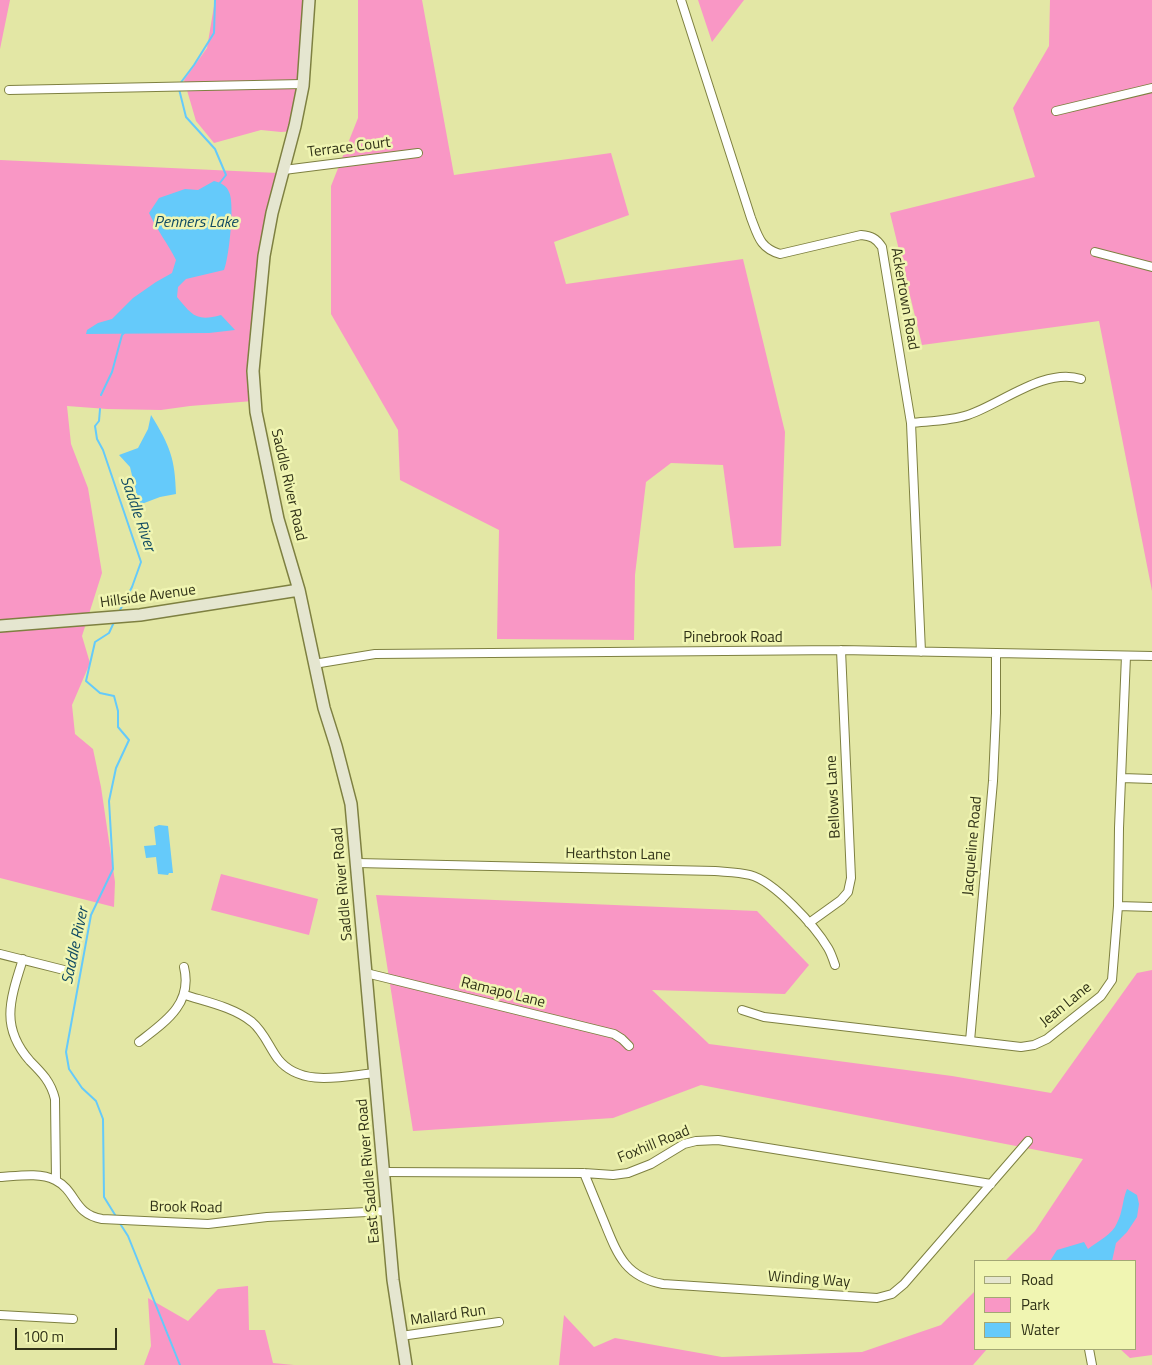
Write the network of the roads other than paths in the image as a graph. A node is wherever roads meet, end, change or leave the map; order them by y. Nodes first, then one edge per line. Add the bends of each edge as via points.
1 (309, 0) edge
2 (681, 0) edge
3 (303, 84) junction
4 (1152, 88) edge
5 (9, 90) dead end
6 (1056, 111) dead end
7 (418, 153) dead end
8 (284, 170) junction
9 (1094, 252) dead end
10 (1152, 267) edge
11 (1080, 379) dead end
12 (910, 423) junction
13 (299, 590) junction
14 (0, 626) edge
15 (841, 650) junction
16 (921, 652) junction
17 (996, 653) junction
18 (1126, 656) junction
19 (1152, 656) edge
20 (314, 664) junction
21 (1122, 778) junction
22 (1152, 779) edge
23 (357, 863) junction
24 (1118, 906) junction
25 (1152, 908) edge
26 (809, 923) junction
27 (0, 954) edge
28 (23, 959) junction
29 (835, 965) dead end
30 (184, 968) dead end
31 (64, 970) dead end
32 (366, 973) junction
33 (185, 994) junction
34 (742, 1010) dead end
35 (970, 1041) junction
36 (139, 1042) dead end
37 (628, 1046) dead end
38 (375, 1074) junction
39 (1028, 1141) dead end
40 (384, 1172) junction
41 (584, 1173) junction
42 (0, 1177) edge
43 (56, 1180) junction
44 (991, 1184) junction
45 (387, 1211) junction
46 (0, 1315) edge
47 (73, 1319) dead end
48 (499, 1322) dead end
49 (401, 1336) junction
50 (1090, 1350) edge
51 (406, 1365) edge
52 (1092, 1365) edge

1 - 3 main road, Saddle River Road
2 - 12 street, Ackertown Road via 760,241 769,250 780,254 860,235 878,240 882,247
3 - 5 street
3 - 8 main road, Saddle River Road
4 - 6 street
7 - 8 street, Terrace Court
8 - 13 main road, Saddle River Road via 264,256 253,371 256,412 278,519
9 - 10 street
11 - 12 street via 1056,377 1013,392 960,418
12 - 16 street, Ackertown Road
13 - 14 main road, Hillside Avenue via 140,615
13 - 20 main road, Saddle River Road
15 - 16 street, Pinebrook Road
15 - 20 street, Pinebrook Road via 375,654
15 - 26 street, Bellows Lane via 851,878 848,892 841,900
16 - 17 street, Pinebrook Road
17 - 18 street, Pinebrook Road
17 - 35 street, Jacqueline Road via 993,781
18 - 19 street, Pinebrook Road
18 - 21 street, Jean Lane
20 - 23 main road, Saddle River Road via 351,804
21 - 22 street
21 - 24 street, Jean Lane
23 - 26 street, Hearthston Lane via 715,871 750,875 764,880
23 - 32 main road, Saddle River Road
24 - 25 street
24 - 35 street, Jean Lane via 1112,980 1101,996 1047,1039 1034,1045 1020,1047
26 - 29 street, Hearthston Lane via 829,949
27 - 28 street
28 - 31 street
28 - 43 street via 9,1000 8,1027 14,1044 45,1076 53,1091
30 - 33 street via 187,979
32 - 37 street, Ramapo Lane via 614,1034
32 - 38 main road, East Saddle River Road
33 - 36 street via 171,1015
33 - 38 street via 251,1021 281,1062 296,1074 318,1078
34 - 35 street, Jean Lane via 764,1017
38 - 40 main road, East Saddle River Road
39 - 44 street, Winding Way
40 - 41 street, Foxhill Road
40 - 45 main road, East Saddle River Road
41 - 44 street, Foxhill Road via 613,1175 628,1172 651,1164 684,1144 718,1140
41 - 44 street, Winding Way via 616,1252 628,1268 645,1279 663,1284 877,1298 892,1294 904,1284
42 - 43 street
43 - 45 street, Brook Road via 70,1191 88,1215 123,1220 208,1224 267,1217
45 - 49 main road, East Saddle River Road
46 - 47 street
48 - 49 street, Mallard Run
49 - 51 main road, East Saddle River Road
50 - 52 street

